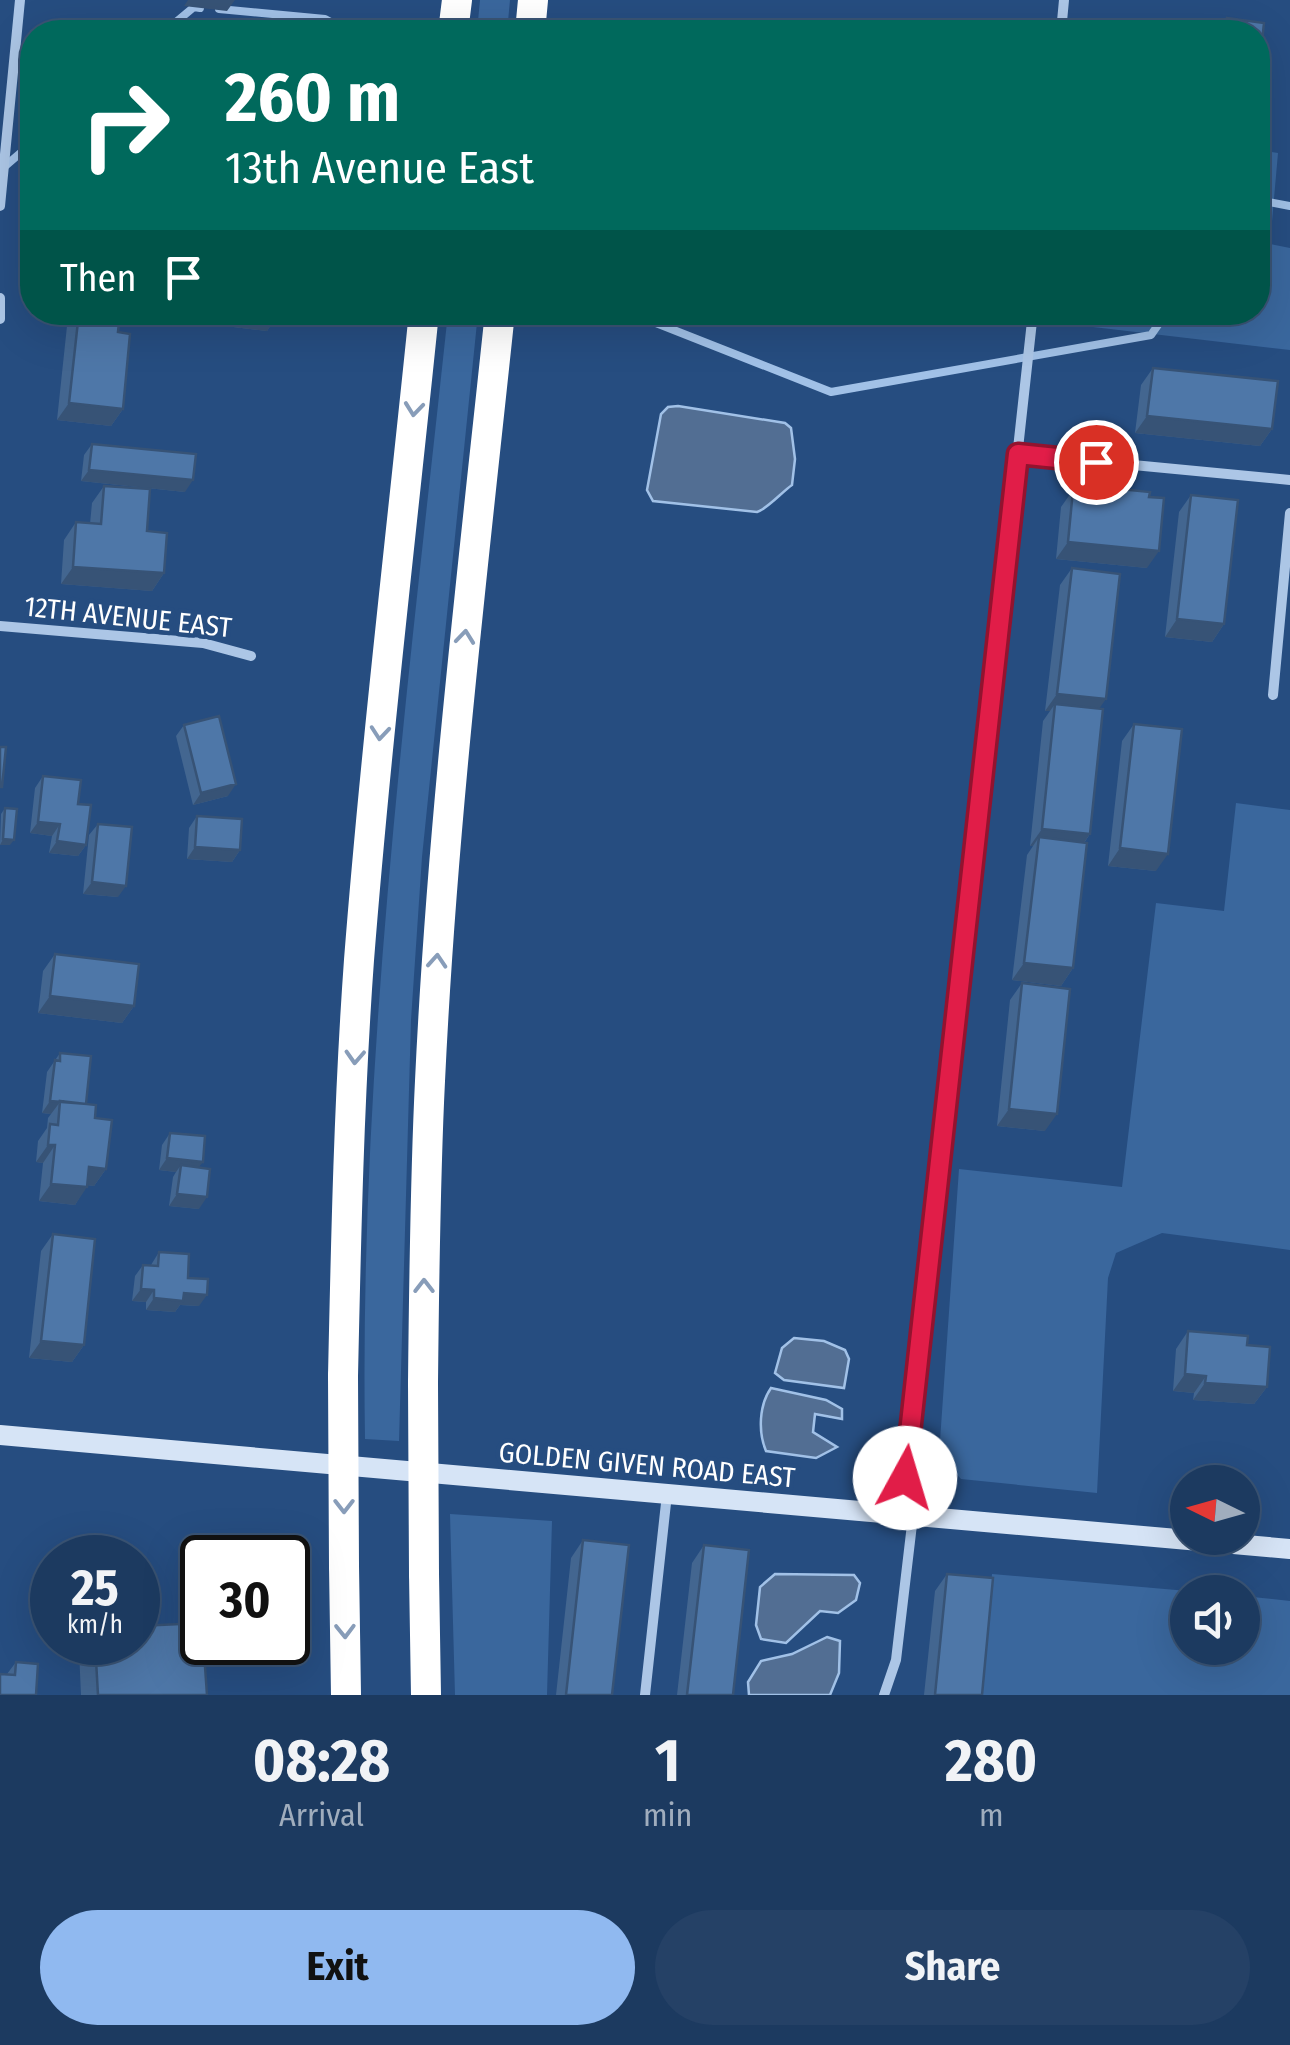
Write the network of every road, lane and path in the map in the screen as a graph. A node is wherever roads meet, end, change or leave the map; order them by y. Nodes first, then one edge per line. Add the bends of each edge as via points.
1 (20, 0) edge
2 (0, 206) edge
3 (0, 298) edge
4 (0, 319) edge
5 (423, 325) edge
6 (499, 325) edge
7 (1031, 325) edge
8 (1018, 454) junction
9 (1290, 480) edge
10 (1290, 513) edge
11 (0, 626) edge
12 (250, 656) dead end
13 (1273, 695) dead end
14 (0, 1434) edge
15 (667, 1494) junction
16 (907, 1516) junction
17 (1290, 1550) edge
18 (346, 1695) edge
19 (426, 1695) edge
20 (645, 1695) edge
21 (884, 1695) edge

1 - 2 street
3 - 4 street
5 -> 18 highway, bridge via 359,962 346,1227
19 -> 6 highway, bridge via 424,1214 436,966
7 - 8 street
8 - 9 street
8 - 16 street
10 - 13 street
11 - 12 street, 12TH AVENUE EAST via 203,643
14 - 15 street, GOLDEN GIVEN ROAD EAST
15 - 16 street, GOLDEN GIVEN ROAD EAST
15 - 20 street
16 - 17 street, GOLDEN GIVEN ROAD EAST
16 - 21 street via 896,1660

